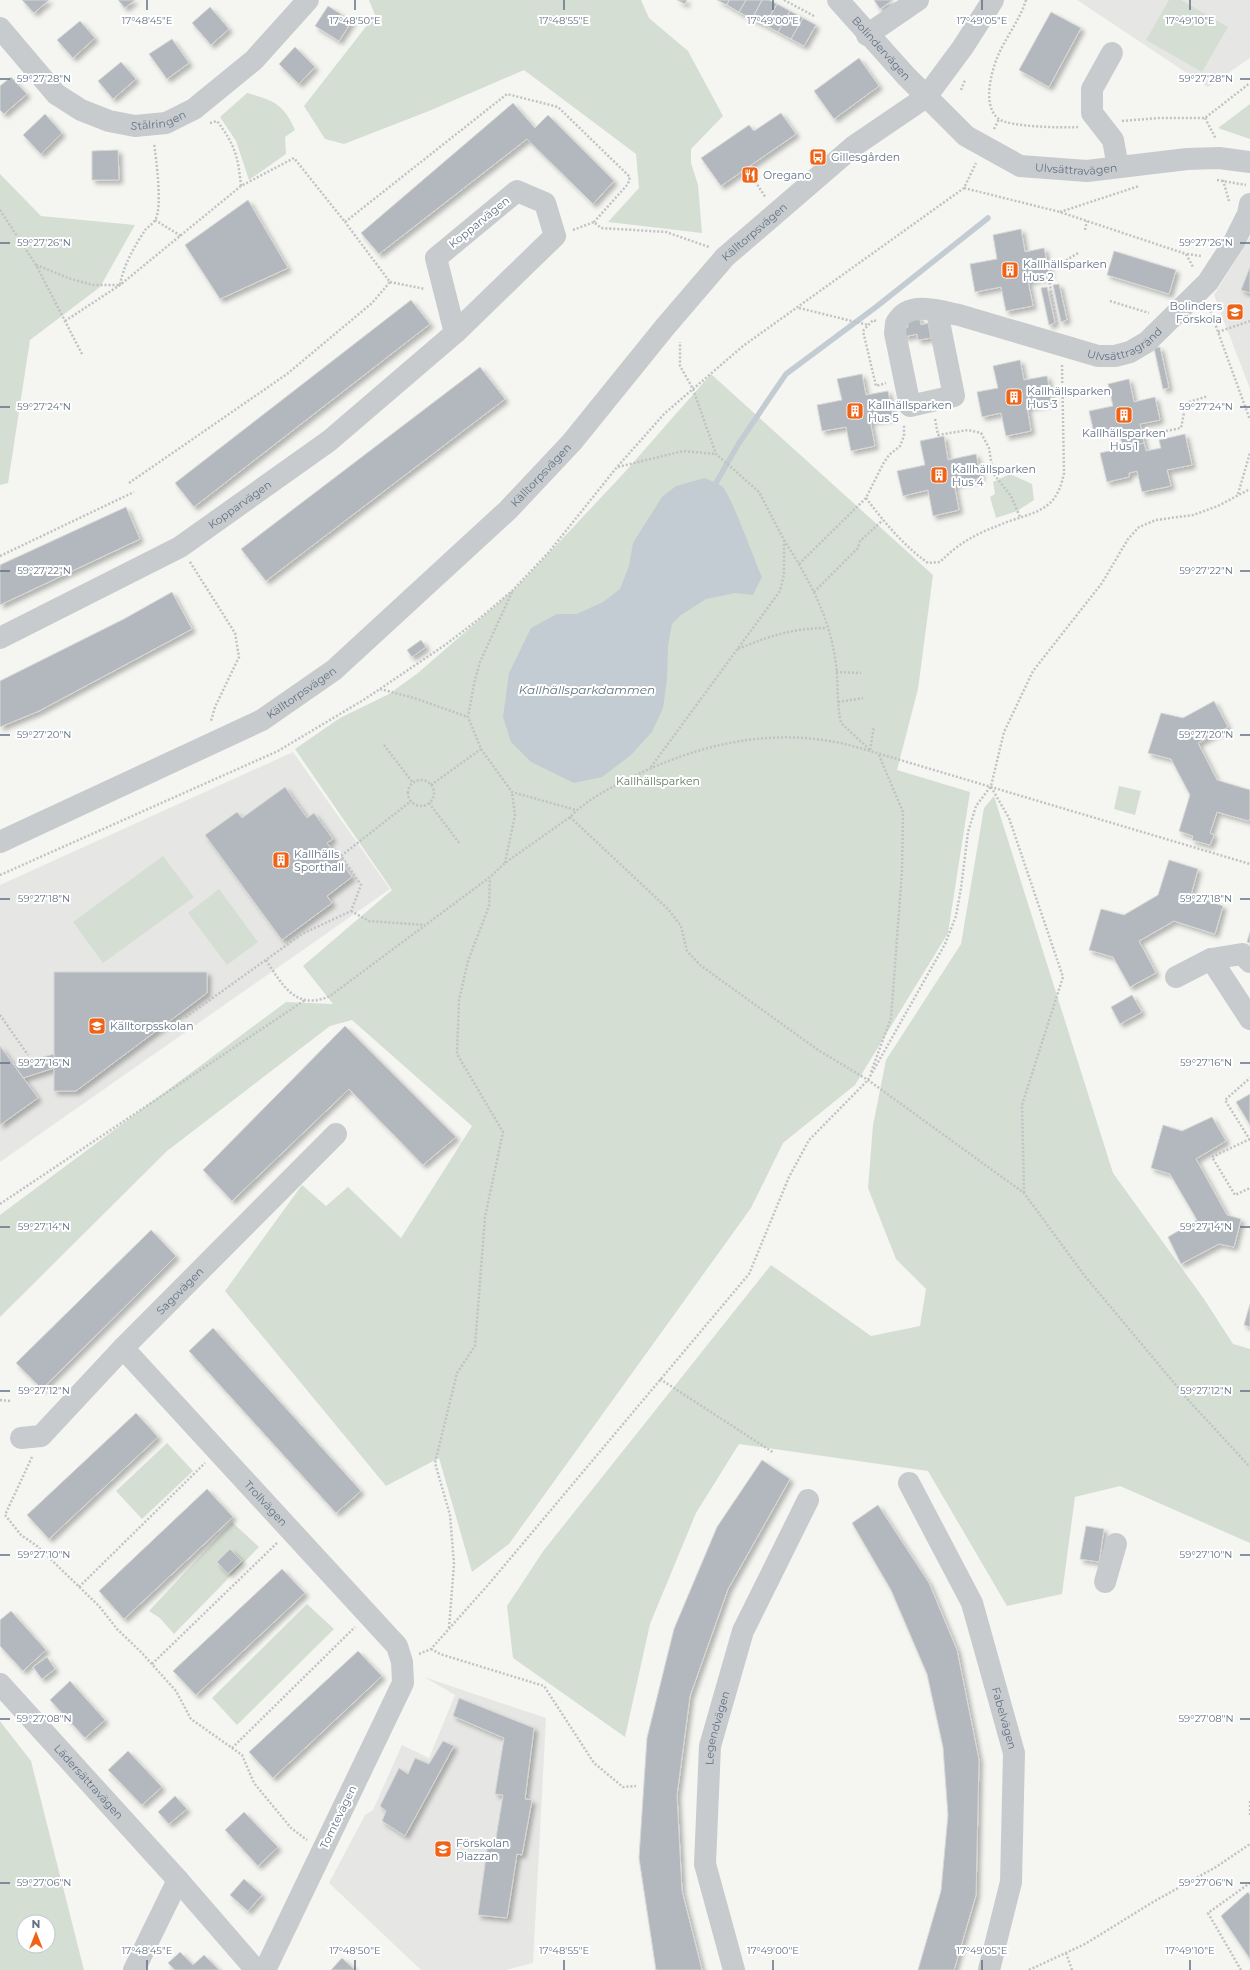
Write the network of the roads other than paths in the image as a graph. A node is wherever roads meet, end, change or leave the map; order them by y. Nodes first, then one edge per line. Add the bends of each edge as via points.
1 (308, 0) edge
2 (838, 0) edge
3 (918, 0) edge
4 (993, 0) edge
5 (0, 28) edge
6 (868, 35) junction
7 (1112, 53) dead end
8 (926, 97) junction
9 (1250, 162) edge
10 (1118, 167) junction
11 (1250, 208) edge
12 (937, 312) junction
13 (455, 333) junction
14 (0, 638) edge
15 (0, 842) edge
16 (1211, 959) junction
17 (1250, 962) edge
18 (1250, 969) edge
19 (1176, 977) dead end
20 (1232, 991) junction
21 (1250, 1019) edge
22 (336, 1134) dead end
23 (124, 1348) junction
24 (31, 1437) road end
25 (909, 1483) dead end
26 (808, 1500) dead end
27 (1116, 1544) dead end
28 (1105, 1582) dead end
29 (402, 1662) joint
30 (0, 1684) edge
31 (178, 1880) junction
32 (134, 1970) edge
33 (256, 1970) edge
34 (265, 1970) edge
35 (734, 1970) edge
36 (989, 1970) edge

1 - 5 street, Stålringen via 254,60 194,109 166,123 152,125 135,126 109,121 81,110 56,94
2 - 6 street, Bolindervägen
3 - 6 street
4 - 8 street, Källtorpsvägen via 963,47
6 - 8 street, Bolindervägen
7 - 10 street via 1092,90 1092,113 1113,140
8 - 10 street, Ulvsättravägen via 966,136 1020,166 1087,171
8 - 15 street, Källtorpsvägen via 854,146 725,258 572,442 508,510 334,670 262,720
9 - 10 street, Ulvsättravägen via 1219,158 1187,159
11 - 12 street, Ulvsättragränd via 1234,242 1202,288 1147,342 1130,352 1116,356 1098,356 959,315
12 - 12 street, Ulvsättragränd via 917,309 904,314 896,323 895,333 910,406 954,396
13 - 13 street, Kopparvägen via 555,236 545,203 517,191 436,258
13 - 14 street, Kopparvägen via 329,441 180,546
16 - 17 street via 1242,954
16 - 19 street
16 - 20 street
18 - 20 street
20 - 21 street
22 - 23 street, Sagovägen
23 - 24 street, Sagovägen
23 - 29 street, Trollvägen via 397,1646
25 - 36 street, Fabelvägen via 972,1603 1014,1753 1011,1882
26 - 35 street, Legendvägen via 743,1631 710,1746 705,1864
27 - 28 street
29 - 34 street, Tomtevägen via 403,1683
30 - 31 street, Lädersättravägen
31 - 32 street
31 - 33 street, Lädersättravägen

